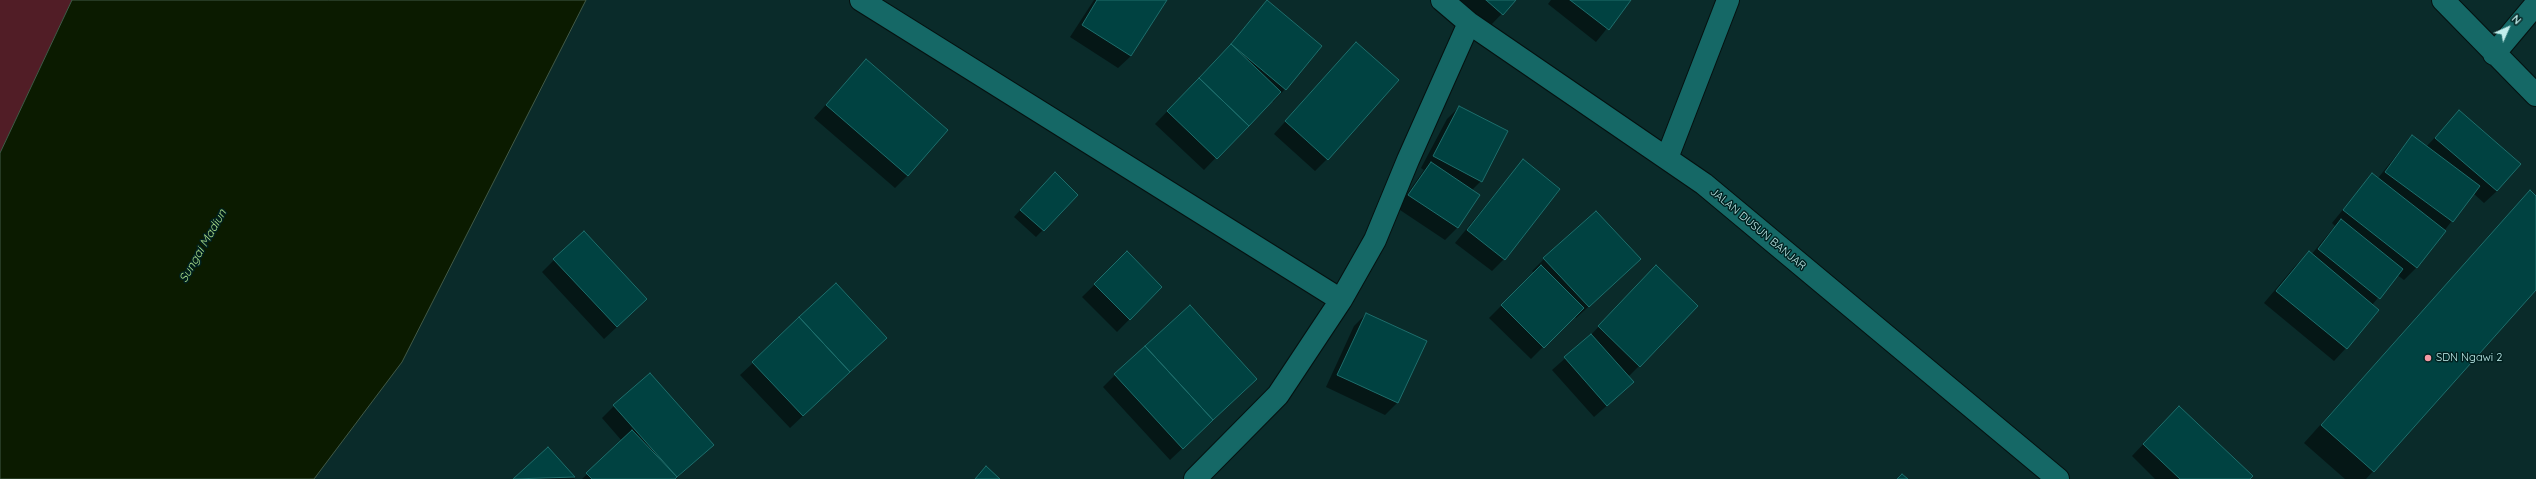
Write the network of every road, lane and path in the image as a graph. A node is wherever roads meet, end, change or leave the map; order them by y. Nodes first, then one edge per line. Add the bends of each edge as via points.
1 (861, 0) edge
2 (1442, 0) edge
3 (1728, 0) edge
4 (2443, 0) edge
5 (2536, 4) edge
6 (1468, 23) junction
7 (2494, 54) junction
8 (2536, 95) edge
9 (1667, 158) junction
10 (1341, 300) junction
11 (1195, 479) edge
12 (2058, 479) edge

1 - 10 street
2 - 6 street, JALAN DUSUN BANJAR
3 - 9 street
4 - 7 street
5 - 7 street
6 - 9 street, JALAN DUSUN BANJAR
6 - 10 street via 1375,240
7 - 8 street
9 - 12 street, JALAN DUSUN BANJAR via 1704,184
10 - 11 street via 1278,395

